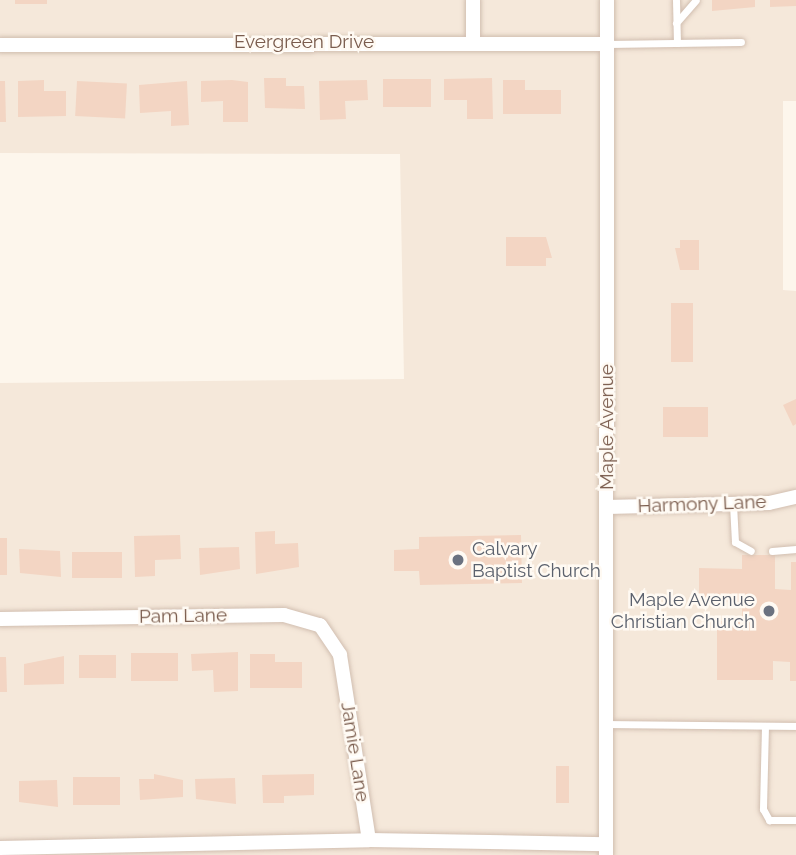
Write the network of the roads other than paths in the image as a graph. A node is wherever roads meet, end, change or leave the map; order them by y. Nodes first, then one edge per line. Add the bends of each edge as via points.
1 (473, 0) edge
2 (607, 0) edge
3 (676, 0) edge
4 (696, 0) edge
5 (676, 23) junction
6 (473, 41) junction
7 (741, 42) dead end
8 (677, 43) junction
9 (0, 44) edge
10 (608, 44) junction
11 (796, 500) edge
12 (733, 504) junction
13 (607, 507) junction
14 (796, 549) edge
15 (751, 551) dead end
16 (772, 551) dead end
17 (0, 619) edge
18 (341, 663) joint
19 (607, 724) junction
20 (765, 726) junction
21 (796, 726) edge
22 (796, 820) edge
23 (369, 841) junction
24 (0, 848) edge
25 (606, 850) edge

1 - 6 street
2 - 10 street, Maple Avenue
3 - 5 lane
4 - 5 lane
5 - 8 lane
6 - 9 street, Evergreen Drive
6 - 10 street, Evergreen Drive
7 - 8 lane
8 - 10 lane
10 - 13 street, Maple Avenue
11 - 12 street, Harmony Lane
12 - 13 street, Harmony Lane
12 - 15 lane via 736,542
13 - 19 street, Maple Avenue
14 - 16 lane
17 - 18 street, Pam Lane via 297,615 329,633
18 - 23 street, Jamie Lane
19 - 20 lane
19 - 25 street, Maple Avenue
20 - 21 lane
20 - 22 lane via 763,809 769,820
23 - 24 street
23 - 25 street

